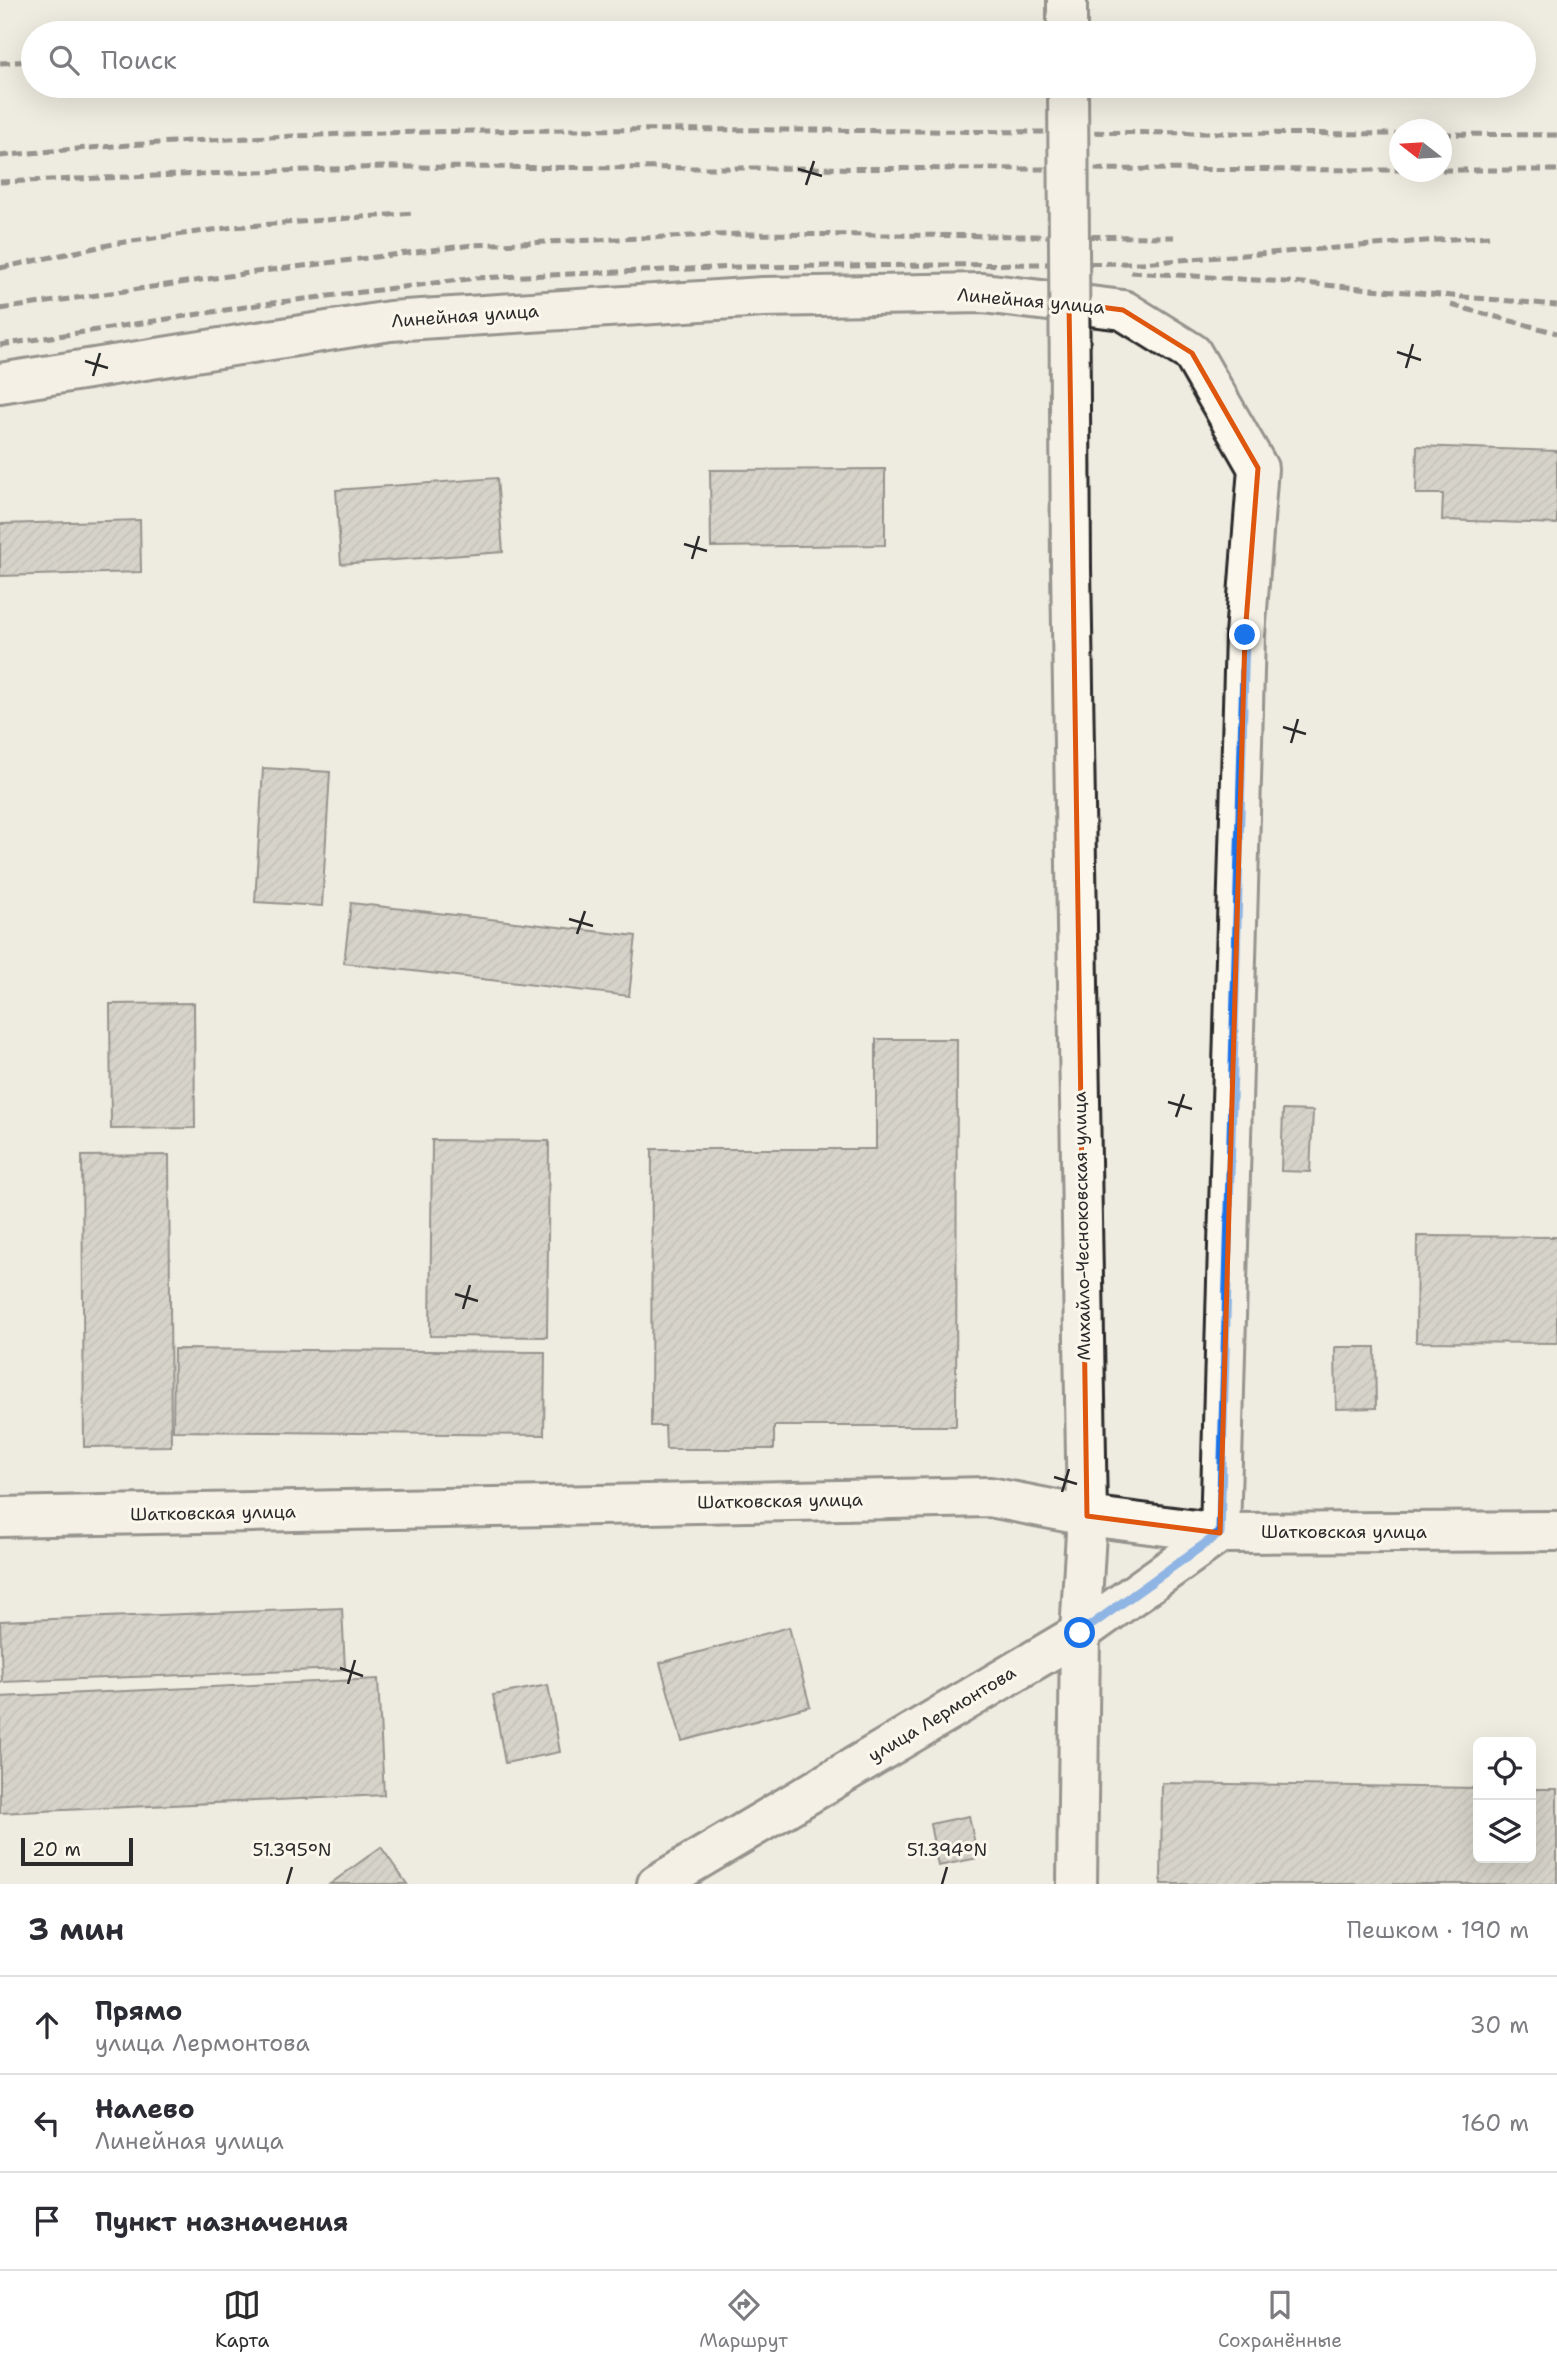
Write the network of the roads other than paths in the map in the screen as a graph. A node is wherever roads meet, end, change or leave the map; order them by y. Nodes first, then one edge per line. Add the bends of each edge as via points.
1 (1067, 0) edge
2 (1068, 21) edge
3 (1068, 98) edge
4 (0, 383) edge
5 (1087, 1516) junction
6 (0, 1517) edge
7 (1557, 1531) edge
8 (1220, 1533) junction
9 (1080, 1633) junction
10 (657, 1884) edge
11 (1077, 1884) edge

1 - 2 street
3 - 5 street, Михайло-Чесноковская улица, bridge
4 - 8 street, Линейная улица via 390,321 763,297 983,293 1123,310 1192,353 1258,468 1245,635
5 - 6 street, Шатковская улица via 990,1497
5 - 8 street, Шатковская улица
5 - 9 street, Михайло-Чесноковская улица
7 - 8 street, Шатковская улица
8 - 9 street, улица Лермонтова
9 - 10 street, улица Лермонтова
9 - 11 street, Михайло-Чесноковская улица

